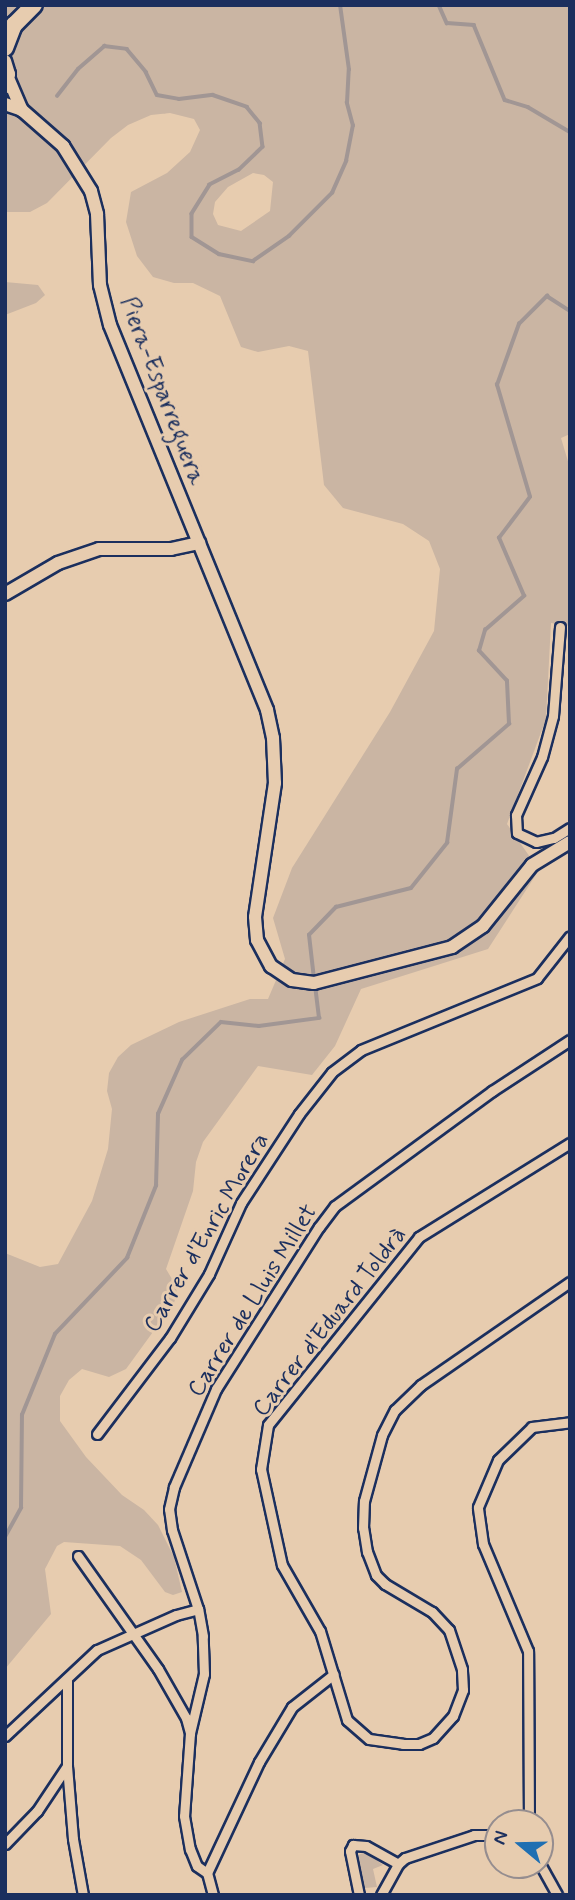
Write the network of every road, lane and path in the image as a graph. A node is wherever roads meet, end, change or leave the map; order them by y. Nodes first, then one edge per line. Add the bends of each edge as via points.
1 (34, 5) edge
2 (5, 48) edge
3 (5, 61) edge
4 (7, 84) edge
5 (5, 104) edge
6 (22, 110) junction
7 (199, 543) junction
8 (5, 594) edge
9 (560, 626) dead end
10 (570, 828) edge
11 (570, 842) edge
12 (570, 936) edge
13 (570, 1040) edge
14 (570, 1143) edge
15 (570, 1282) edge
16 (570, 1422) edge
17 (97, 1434) dead end
18 (78, 1556) dead end
19 (198, 1609) junction
20 (132, 1633) junction
21 (334, 1674) junction
22 (67, 1679) junction
23 (190, 1733) junction
24 (5, 1736) edge
25 (67, 1766) junction
26 (530, 1809) edge
27 (484, 1835) edge
28 (5, 1844) edge
29 (398, 1864) junction
30 (207, 1873) junction
31 (548, 1879) edge
32 (83, 1895) edge
33 (212, 1895) edge
34 (359, 1895) edge
35 (381, 1895) edge
36 (557, 1895) edge

1 - 2 highway via 13,25
3 - 4 main road, Piera-Esparreguera
4 - 6 main road, Piera-Esparreguera
5 - 6 main road, Piera-Esparreguera
6 - 7 main road, Piera-Esparreguera via 63,146 91,191 97,214 100,285 110,325
7 - 8 main road via 171,549 99,549 58,563
7 - 11 main road, Piera-Esparreguera via 263,699 273,738 275,783 255,917 260,949 279,975 300,982 321,981 452,947 483,926 532,865
9 - 10 street via 553,716 542,757 516,815 517,833 536,842
12 - 17 street, Carrer d'Enric Morera via 537,978 361,1049 332,1072 241,1203 209,1274 170,1338
13 - 19 street, Carrer de Lluis Millet via 355,1189 318,1227 216,1389 170,1498 172,1530
14 - 21 street, Carrer d'Eduard Toldrà via 419,1237 268,1425 261,1469 282,1565 320,1631
15 - 21 street, Carrer d'Eduard Toldrà via 403,1401 382,1435 366,1488 363,1528 376,1575 441,1619 457,1649 463,1690 453,1716 433,1738 419,1744 369,1739 348,1720
16 - 26 street via 532,1427 498,1460 478,1507 483,1544 528,1651
18 - 20 street
19 - 20 street
19 - 23 street, Carrer de Lluis Millet via 204,1674
20 - 22 street via 97,1650
20 - 23 street via 158,1669
21 - 30 street via 292,1707 259,1762
22 - 24 street
22 - 25 street
23 - 30 street, Carrer de Lluis Millet via 184,1816 197,1867
25 - 28 street via 37,1811
25 - 32 street
27 - 29 street
29 - 34 street via 366,1846 353,1845 350,1851
29 - 35 street
30 - 33 street, Carrer de Lluis Millet
31 - 36 street

